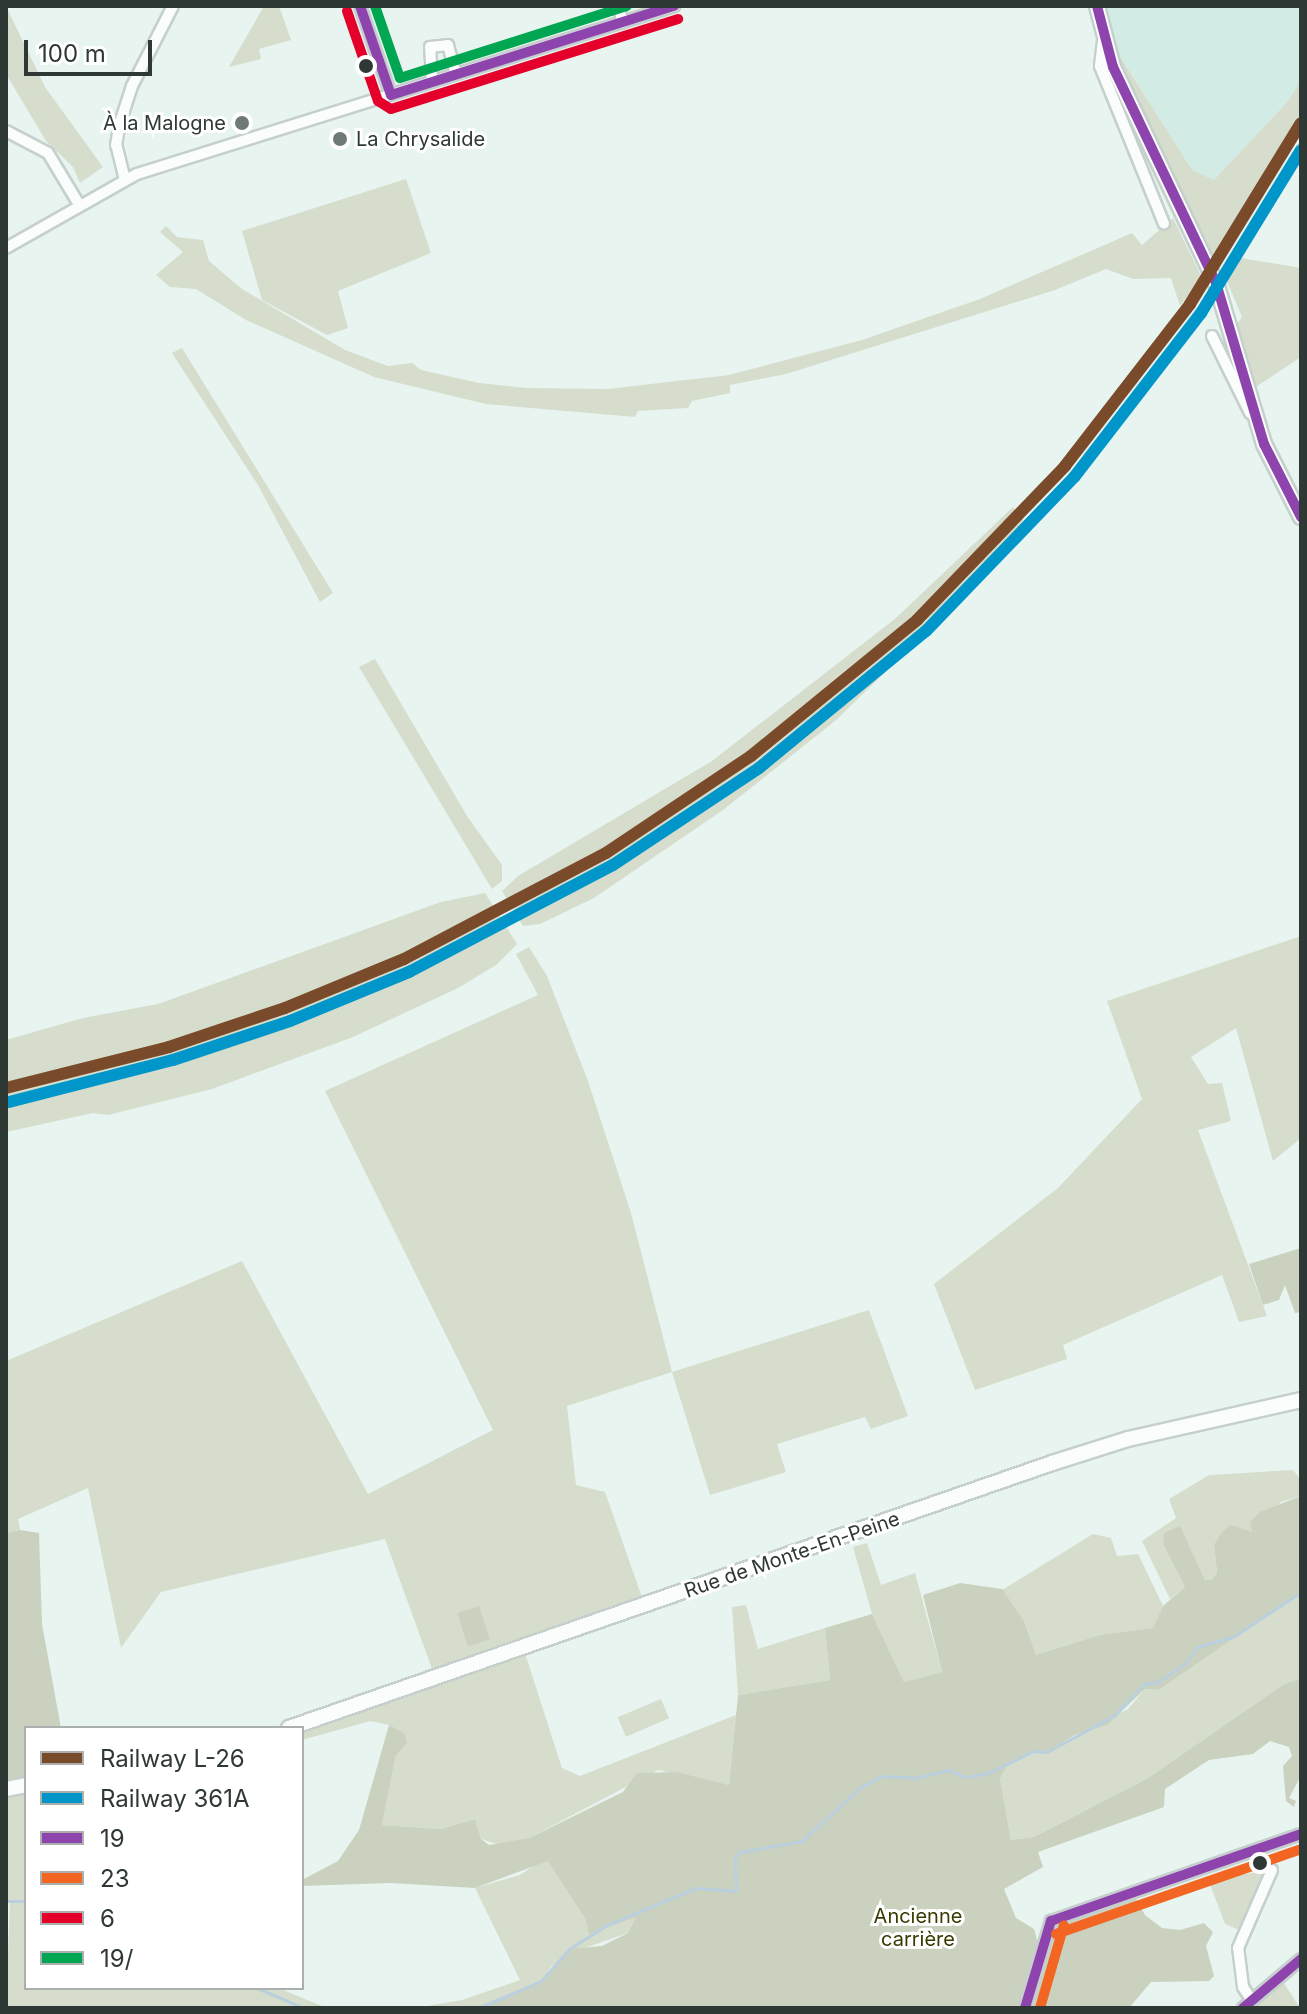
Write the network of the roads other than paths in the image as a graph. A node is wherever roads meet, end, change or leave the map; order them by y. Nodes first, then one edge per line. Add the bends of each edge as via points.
1 (173, 6) edge
2 (360, 6) edge
3 (618, 6) edge
4 (674, 6) edge
5 (1097, 6) edge
6 (623, 22) junction
7 (1103, 41) junction
8 (456, 74) junction
9 (432, 82) junction
10 (391, 95) junction
11 (6, 131) edge
12 (125, 180) junction
13 (80, 206) junction
14 (1164, 224) dead end
15 (6, 248) edge
16 (1212, 336) dead end
17 (1264, 444) junction
18 (1301, 517) edge
19 (1301, 1400) edge
20 (295, 1726) edge
21 (1301, 1834) edge
22 (1272, 1870) dead end
23 (1301, 1959) edge
24 (1251, 1999) junction
25 (1025, 2008) edge
26 (1243, 2008) edge

1 - 12 street via 138,73 120,123 116,145
2 - 10 street
3 - 6 street
4 - 6 street
5 - 7 main road
6 - 8 street
7 - 14 street via 1100,66
7 - 17 main road via 1216,283
8 - 9 street
8 - 9 street via 448,45 430,47
9 - 10 street
10 - 12 street
11 - 13 street via 48,153
12 - 13 street
13 - 15 street
16 - 17 street
17 - 18 main road
19 - 20 main road, Rue de Monte-En-Peine via 1128,1439 1052,1463
21 - 25 street via 1051,1921
22 - 24 street via 1238,1948 1243,1987
23 - 24 street
24 - 26 street

